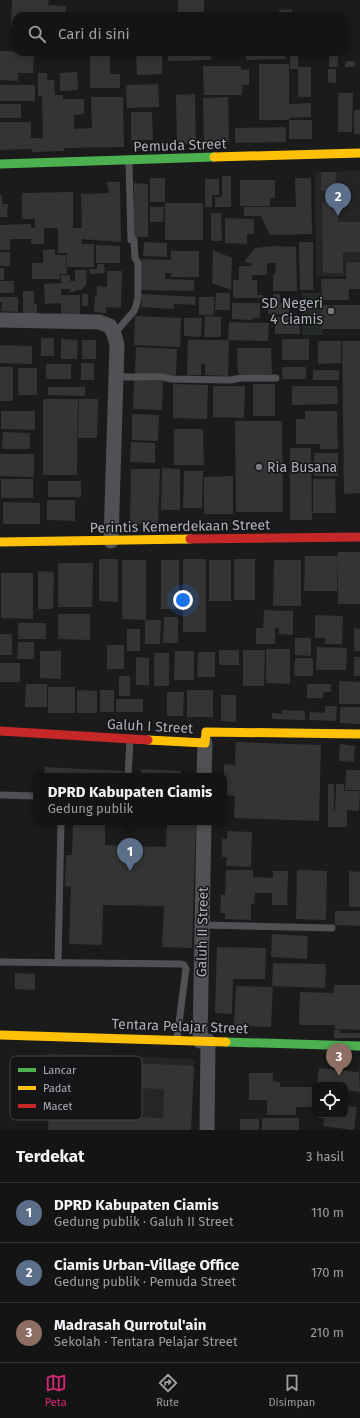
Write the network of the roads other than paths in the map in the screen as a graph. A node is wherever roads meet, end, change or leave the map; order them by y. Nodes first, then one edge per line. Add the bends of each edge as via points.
1 (360, 153) edge
2 (129, 160) junction
3 (0, 164) edge
4 (0, 320) edge
5 (114, 334) junction
6 (116, 377) junction
7 (276, 378) dead end
8 (360, 537) edge
9 (111, 541) junction
10 (0, 542) edge
11 (0, 731) edge
12 (360, 734) edge
13 (130, 739) junction
14 (205, 743) junction
15 (128, 773) edge
16 (204, 773) edge
17 (0, 795) edge
18 (33, 796) edge
19 (61, 825) edge
20 (204, 825) edge
21 (202, 925) junction
22 (332, 928) dead end
23 (0, 962) edge
24 (58, 962) junction
25 (0, 1035) edge
26 (177, 1040) junction
27 (204, 1041) junction
28 (360, 1046) edge
29 (207, 1130) edge

1 - 2 street, Pemuda Street
2 - 3 street, Pemuda Street
2 - 5 lane via 131,240 134,240 135,258 138,263 138,297 134,311
4 - 5 street via 99,322 110,326
5 - 6 street via 117,345
6 - 7 lane via 230,380
6 - 9 street
8 - 9 street, Perintis Kemerdekaan Street
9 - 10 street, Perintis Kemerdekaan Street
11 - 13 street, Galuh I Street
12 - 14 street, Galuh I Street via 206,732
13 - 14 street, Galuh I Street
13 - 15 lane
14 - 16 street
17 - 18 lane
19 - 24 lane
20 - 21 street, Galuh II Street
21 - 22 lane
21 - 27 street, Galuh II Street
23 - 24 lane
24 - 26 lane via 181,964 186,969
25 - 26 street, Tentara Pelajar Street
26 - 27 street, Tentara Pelajar Street
27 - 28 street, Tentara Pelajar Street
27 - 29 street, Galuh II Street

